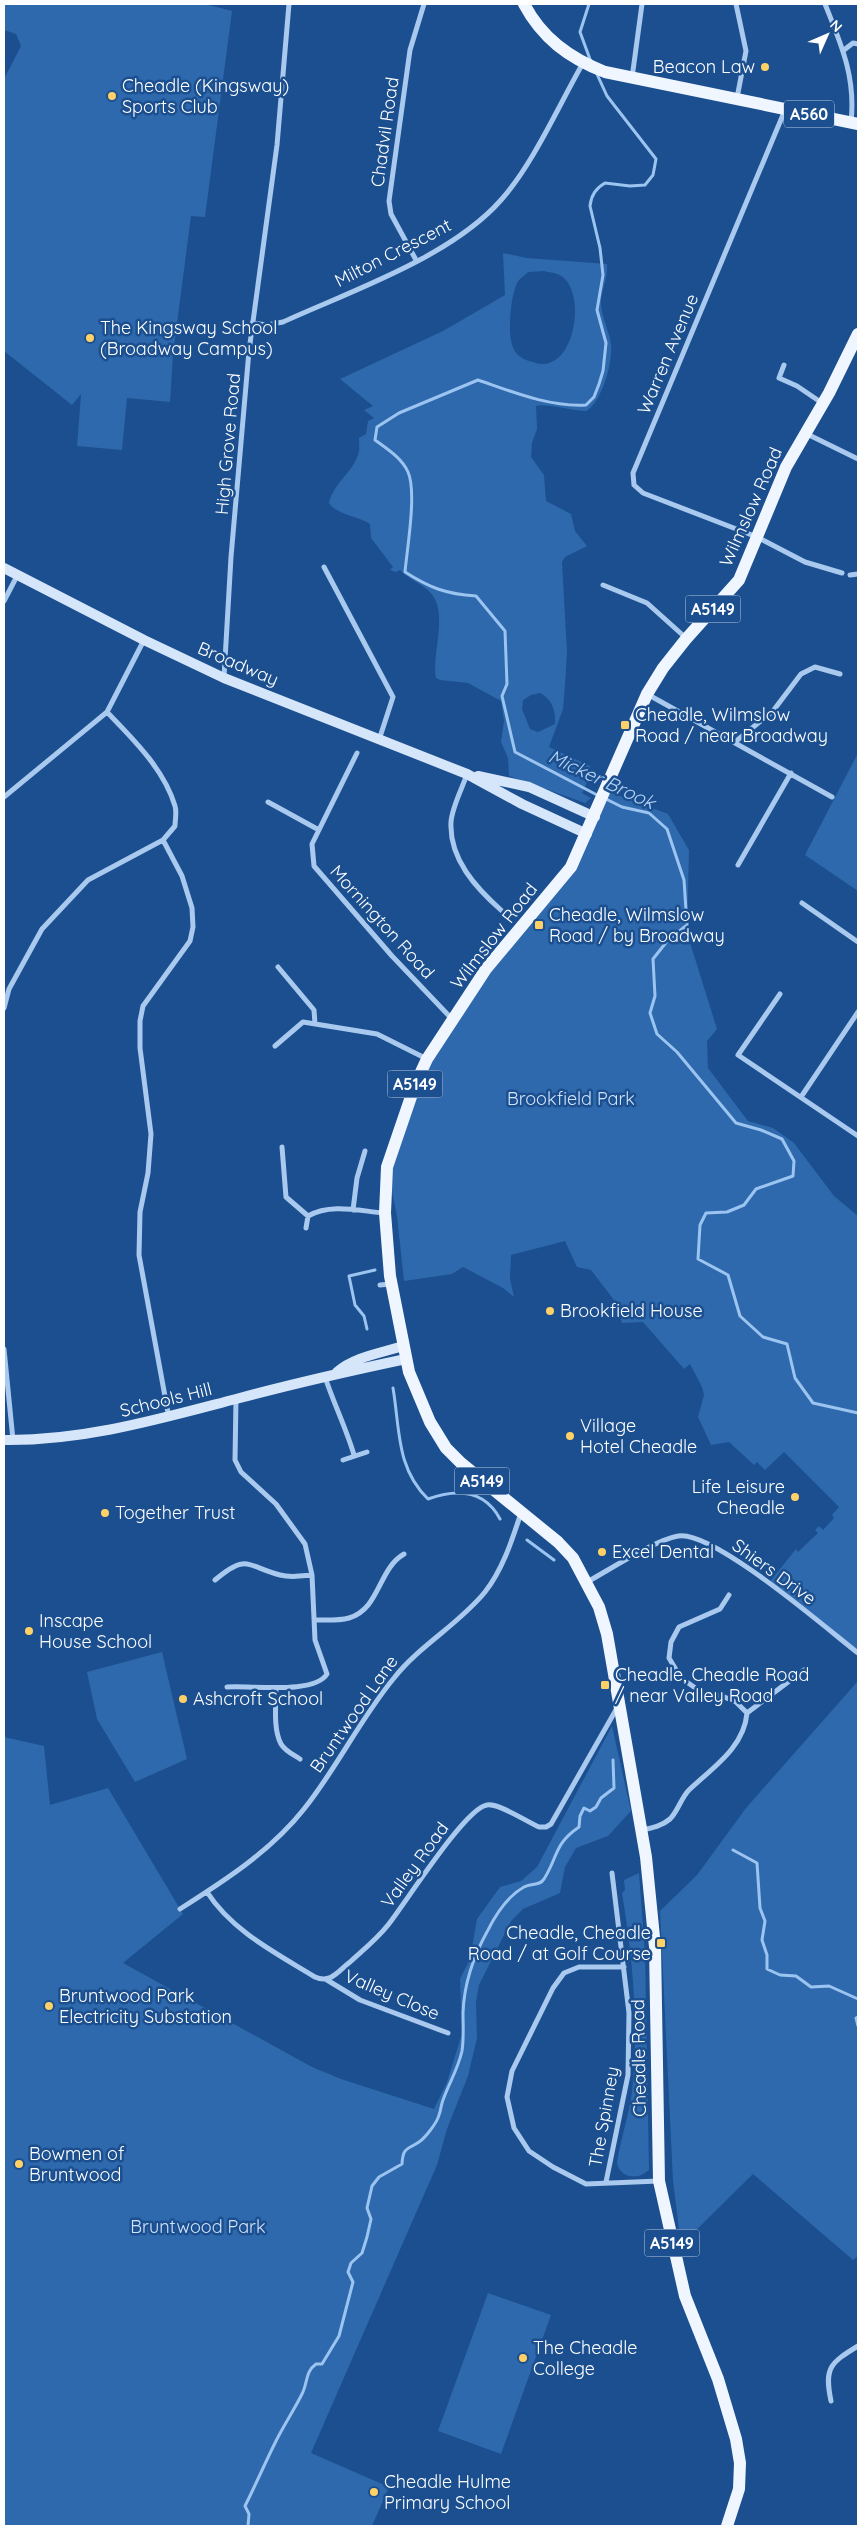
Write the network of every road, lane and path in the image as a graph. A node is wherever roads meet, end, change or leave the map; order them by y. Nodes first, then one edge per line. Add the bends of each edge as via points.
1 (289, 4) edge
2 (424, 4) edge
3 (524, 4) edge
4 (642, 4) edge
5 (736, 4) edge
6 (825, 4) edge
7 (858, 44) edge
8 (844, 50) junction
9 (584, 64) junction
10 (632, 79) junction
11 (736, 98) junction
12 (785, 110) junction
13 (854, 123) edge
14 (416, 260) junction
15 (252, 324) junction
16 (857, 340) edge
17 (784, 365) dead end
18 (822, 403) junction
19 (804, 433) junction
20 (858, 459) edge
21 (757, 537) junction
22 (324, 567) dead end
23 (4, 568) edge
24 (842, 572) dead end
25 (858, 574) edge
26 (850, 575) dead end
27 (17, 576) junction
28 (603, 585) dead end
29 (4, 601) edge
30 (686, 639) junction
31 (144, 640) junction
32 (840, 674) dead end
33 (224, 678) junction
34 (647, 694) junction
35 (107, 712) junction
36 (379, 740) junction
37 (736, 742) junction
38 (358, 753) dead end
39 (791, 773) junction
40 (467, 774) junction
41 (4, 797) edge
42 (832, 798) dead end
43 (268, 802) dead end
44 (597, 812) junction
45 (319, 830) junction
46 (587, 834) junction
47 (163, 840) junction
48 (738, 865) dead end
49 (802, 903) dead end
50 (502, 910) dead end
51 (858, 942) edge
52 (278, 967) dead end
53 (780, 994) dead end
54 (4, 1008) edge
55 (858, 1012) edge
56 (453, 1020) junction
57 (315, 1024) junction
58 (275, 1046) dead end
59 (427, 1060) junction
60 (801, 1097) junction
61 (858, 1136) edge
62 (282, 1147) dead end
63 (365, 1151) dead end
64 (353, 1210) junction
65 (385, 1213) junction
66 (308, 1216) junction
67 (306, 1228) dead end
68 (403, 1346) junction
69 (4, 1349) edge
70 (406, 1359) junction
71 (329, 1376) junction
72 (236, 1399) junction
73 (169, 1418) junction
74 (8, 1440) edge
75 (367, 1452) dead end
76 (354, 1455) junction
77 (344, 1460) dead end
78 (521, 1512) junction
79 (404, 1554) dead end
80 (312, 1575) junction
81 (215, 1580) dead end
82 (586, 1582) junction
83 (729, 1595) dead end
84 (314, 1620) junction
85 (858, 1653) edge
86 (804, 1670) dead end
87 (226, 1687) dead end
88 (276, 1688) junction
89 (619, 1705) junction
90 (747, 1713) junction
91 (300, 1759) dead end
92 (642, 1830) junction
93 (612, 1874) dead end
94 (207, 1892) junction
95 (180, 1909) dead end
96 (624, 1967) junction
97 (327, 1980) junction
98 (448, 2033) dead end
99 (659, 2181) junction
100 (606, 2182) junction
101 (858, 2346) edge
102 (831, 2401) dead end
103 (727, 2526) edge

1 - 15 street, High Grove Road via 277,144
2 - 14 street, Chadvil Road via 410,50 389,201 391,214
3 - 9 main road, A560 via 539,29
4 - 10 street
5 - 11 street via 746,51
6 - 8 street
7 - 8 street
8 - 13 street via 852,79
9 - 10 main road, A560
9 - 14 street, Milton Crescent via 517,179 501,199 460,234
10 - 11 main road, A560
11 - 12 main road, A560
12 - 13 main road, A560
12 - 21 street, Warren Avenue via 633,473 634,486 643,493
14 - 15 street, Milton Crescent via 283,322
15 - 33 street, High Grove Road via 231,557
16 - 18 main road, Wilmslow Road / A5149
17 - 18 street via 779,378
18 - 19 main road, Wilmslow Road / A5149
19 - 20 street
19 - 21 main road, Wilmslow Road / A5149
21 - 24 street, Warren Avenue via 805,562
21 - 30 main road, Wilmslow Road / A5149 via 739,580
22 - 36 street via 393,697
23 - 27 street, Broadway
25 - 26 street
27 - 29 street
27 - 31 street, Broadway
28 - 30 street via 647,603
30 - 34 main road, Wilmslow Road / A5149
31 - 33 street, Broadway
31 - 35 street
32 - 37 street via 814,667 801,674 773,711
33 - 36 street, Broadway
34 - 37 street
34 - 44 main road, Wilmslow Road / A5149
35 - 41 street
35 - 47 street via 139,745 176,807 176,826
36 - 40 street, Broadway
37 - 39 street
38 - 45 street, Mornington Road
39 - 42 street
39 - 48 street
40 - 44 street, Broadway via 529,787
40 - 46 street, Broadway
40 - 50 street via 451,821 453,843 462,867 484,895
43 - 45 street
44 - 46 main road, Wilmslow Road / A5149
45 - 56 street, Mornington Road via 312,844 314,866
46 - 56 main road, Wilmslow Road / A5149 via 571,867 486,969
47 - 54 street via 88,880 81,887 42,929 9,989
47 - 73 street via 182,876 192,908 193,927 190,941 143,1006 140,1021 140,1048 151,1134 140,1212 140,1255
49 - 51 street
52 - 57 street via 314,1010
53 - 60 street via 738,1055
55 - 60 street
56 - 59 main road, Wilmslow Road / A5149
57 - 58 street via 303,1022
57 - 59 street via 377,1034
59 - 65 main road, Wilmslow Road / A5149 via 387,1167
60 - 61 street
62 - 66 street via 286,1197
63 - 64 street
64 - 65 street
64 - 66 street via 324,1209
65 - 68 main road, Wilmslow Road / A5149 via 386,1284
66 - 67 street
68 - 70 main road, Wilmslow Road / A5149
68 - 71 street, Schools Hill via 344,1365
69 - 74 street
70 - 71 street, Schools Hill
70 - 78 main road, Wilmslow Road / A5149 via 415,1391 446,1448
71 - 72 street, Schools Hill
71 - 76 street via 337,1412
72 - 73 street, Schools Hill
72 - 80 street via 235,1460 241,1472 276,1504 295,1528 305,1544
73 - 74 street, Schools Hill via 69,1437
75 - 76 street
76 - 77 street
78 - 82 main road, Wilmslow Road / A5149 via 573,1558
78 - 94 street, Bruntwood Lane via 507,1552 485,1592 435,1640 413,1655 295,1820 265,1849
79 - 84 street via 393,1562 375,1596 356,1615 340,1620
80 - 81 street via 282,1576 240,1563
80 - 84 street
82 - 85 street, Shiers Drive via 671,1538 690,1535 714,1545 744,1565
82 - 89 main road, Cheadle Road / A5149 via 607,1634
83 - 90 street via 720,1609 679,1627 671,1642 669,1658 682,1678 704,1694 736,1702
84 - 88 street via 319,1654 327,1674 314,1684
86 - 90 street
87 - 88 street
88 - 91 street via 279,1739
89 - 92 main road, Cheadle Road / A5149
89 - 97 street, Valley Road via 551,1824 539,1827 491,1805 481,1806 456,1832 385,1929
90 - 92 street via 746,1727 721,1764 688,1792 672,1818
92 - 99 main road, Cheadle Road / A5149 via 655,1947
93 - 96 street, The Spinney
94 - 95 street, Bruntwood Lane
94 - 97 street via 230,1922 315,1977
96 - 100 street, The Spinney via 629,2013 628,2074
96 - 100 street, The Spinney via 579,1967 564,1973 553,1988 512,2071 507,2097 514,2128 529,2151 586,2184
97 - 98 street, Valley Close via 360,2000
99 - 100 street, The Spinney
99 - 103 main road, Cheadle Road / A5149 via 685,2296 718,2379 736,2439 740,2463 739,2489
101 - 102 street via 836,2359 829,2369 827,2383

